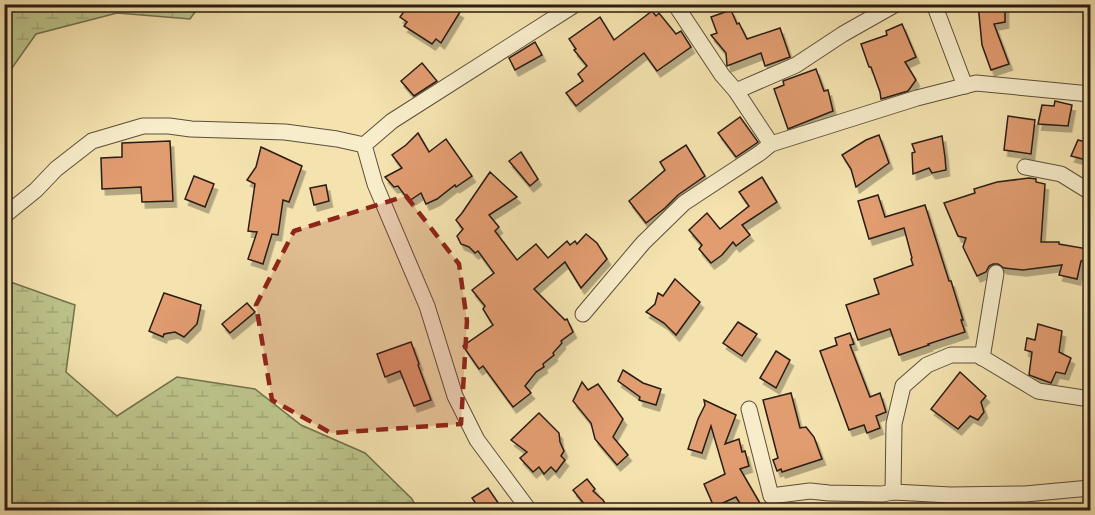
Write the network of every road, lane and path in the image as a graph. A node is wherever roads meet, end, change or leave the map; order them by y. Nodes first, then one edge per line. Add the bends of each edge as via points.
1 (576, 4) edge
2 (675, 4) edge
3 (896, 4) edge
4 (934, 4) edge
5 (965, 86) junction
6 (736, 91) junction
7 (1090, 94) edge
8 (771, 144) junction
9 (364, 145) junction
10 (1025, 167) dead end
11 (1090, 192) edge
12 (4, 216) edge
13 (996, 273) dead end
14 (583, 314) dead end
15 (982, 358) junction
16 (1090, 399) edge
17 (749, 409) dead end
18 (1090, 488) edge
19 (893, 492) junction
20 (530, 510) edge

1 - 9 street via 392,121
2 - 6 street
3 - 6 street via 796,65
4 - 5 street
5 - 7 street via 976,83
5 - 8 street
6 - 8 street
8 - 14 street via 684,203 643,243
9 - 12 street via 285,132 143,126 92,141
9 - 20 street via 379,194 427,306 455,396 477,440
10 - 11 street via 1060,174
13 - 15 street
15 - 16 street via 1038,391
15 - 19 street via 951,355 927,365 903,386 894,424
17 - 19 street via 771,496 810,491
18 - 19 street via 1015,494

